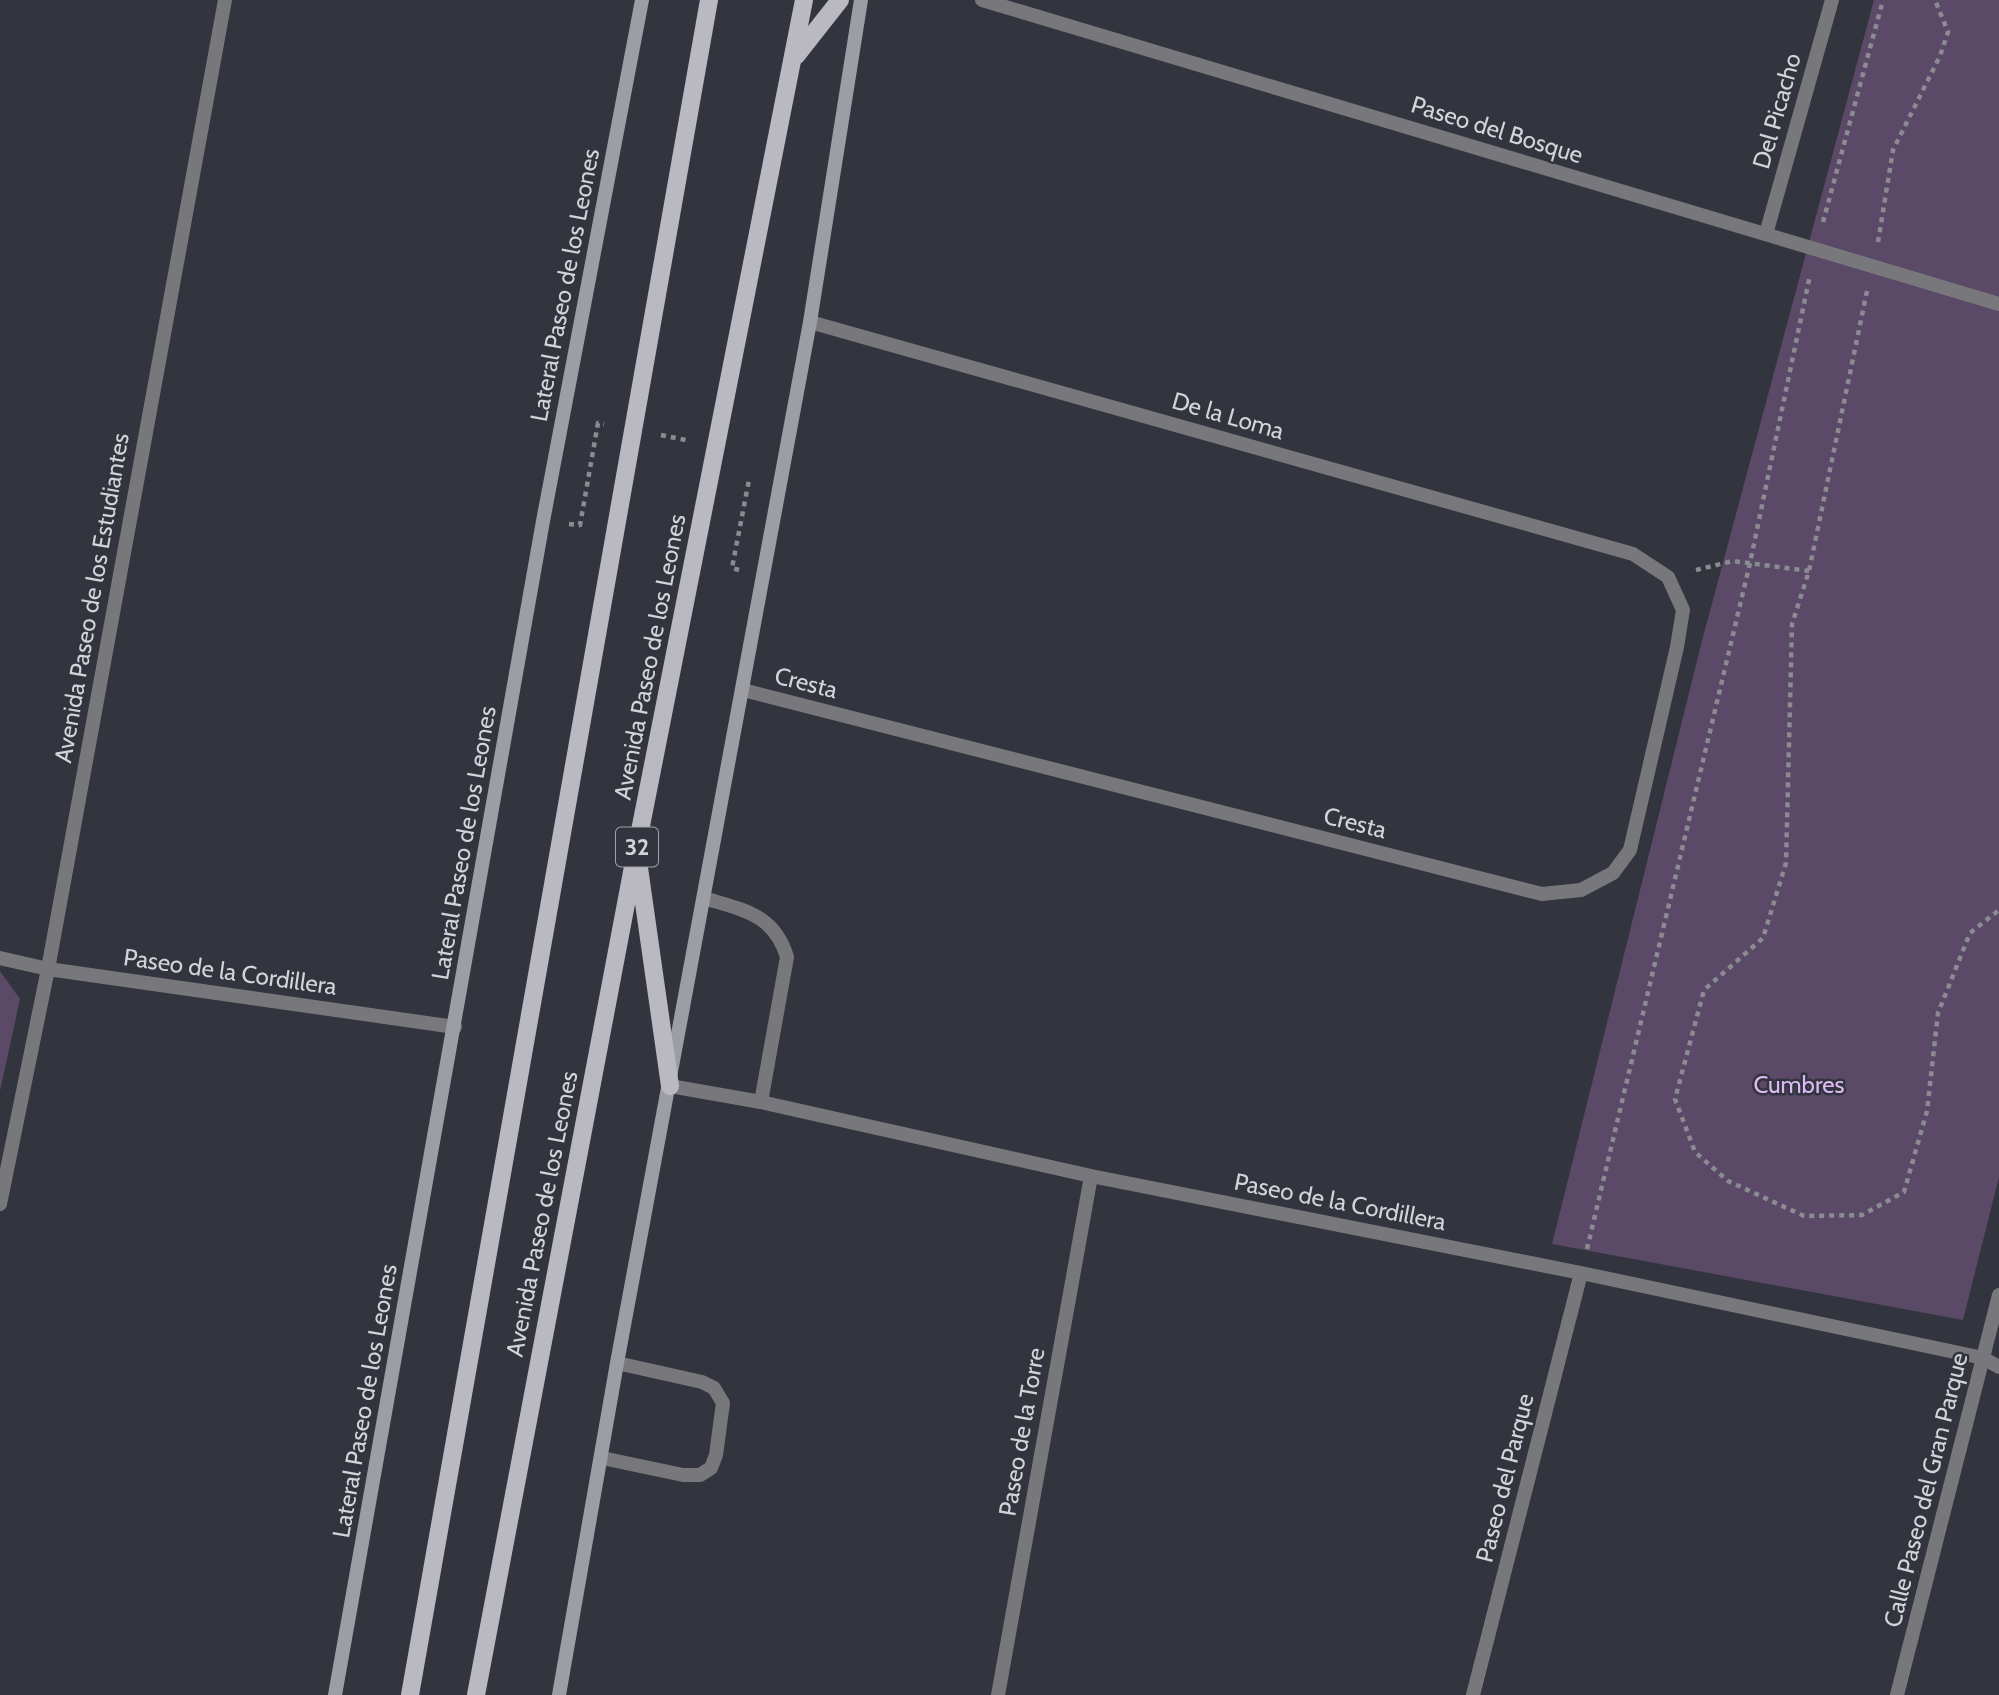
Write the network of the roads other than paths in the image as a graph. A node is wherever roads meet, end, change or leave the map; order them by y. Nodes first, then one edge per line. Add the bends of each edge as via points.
1 (225, 0) edge
2 (642, 0) edge
3 (709, 0) edge
4 (804, 0) edge
5 (840, 0) edge
6 (861, 0) edge
7 (982, 0) edge
8 (1832, 0) edge
9 (794, 58) junction
10 (1766, 234) junction
11 (1999, 304) edge
12 (810, 322) junction
13 (1668, 577) joint
14 (743, 690) junction
15 (636, 851) junction
16 (705, 898) junction
17 (0, 958) edge
18 (48, 969) junction
19 (455, 1027) junction
20 (670, 1086) junction
21 (761, 1102) junction
22 (1091, 1176) junction
23 (0, 1204) edge
24 (1581, 1273) junction
25 (1999, 1295) edge
26 (1983, 1358) junction
27 (617, 1363) junction
28 (1999, 1367) edge
29 (602, 1458) junction
30 (335, 1695) edge
31 (410, 1695) edge
32 (476, 1695) edge
33 (559, 1695) edge
34 (998, 1695) edge
35 (1473, 1695) edge
36 (1897, 1695) edge

1 - 18 street, Avenida Paseo de los Estudiantes
2 - 19 street, Lateral Paseo de los Leones via 543,521
3 - 31 main road, Avenida Paseo de los Leones
4 - 9 main road, Avenida Paseo de los Leones / 32
5 - 9 main road
6 - 12 street
7 - 10 street, Paseo del Bosque
8 - 10 street, Del Picacho
9 - 15 main road, Avenida Paseo de los Leones / 32
10 - 11 street, Paseo del Bosque
12 - 13 street, De la Loma via 1633,554
12 - 14 street
13 - 14 street, Cresta via 1683,610 1630,850 1613,873 1581,890 1542,894
14 - 16 street
15 - 20 main road
15 - 32 main road, Avenida Paseo de los Leones / 32
16 - 20 street
16 - 21 street via 750,913 769,925 782,939 787,957
17 - 18 street, Paseo de la Cordillera
18 - 19 street, Paseo de la Cordillera
18 - 23 street, Avenida Paseo de los Estudiantes
19 - 30 street, Lateral Paseo de los Leones
20 - 21 street, Paseo de la Cordillera
20 - 27 street
21 - 22 street, Paseo de la Cordillera
22 - 24 street, Paseo de la Cordillera
22 - 34 street, Paseo de la Torre
24 - 26 street, Paseo de la Cordillera
24 - 35 street, Paseo del Parque
25 - 26 street, Calle Paseo del Gran Parque
26 - 28 street, Paseo de la Cordillera
26 - 36 street, Calle Paseo del Gran Parque
27 - 29 street
27 - 29 street via 714,1388 723,1403 716,1455 711,1468 700,1475
29 - 33 street

